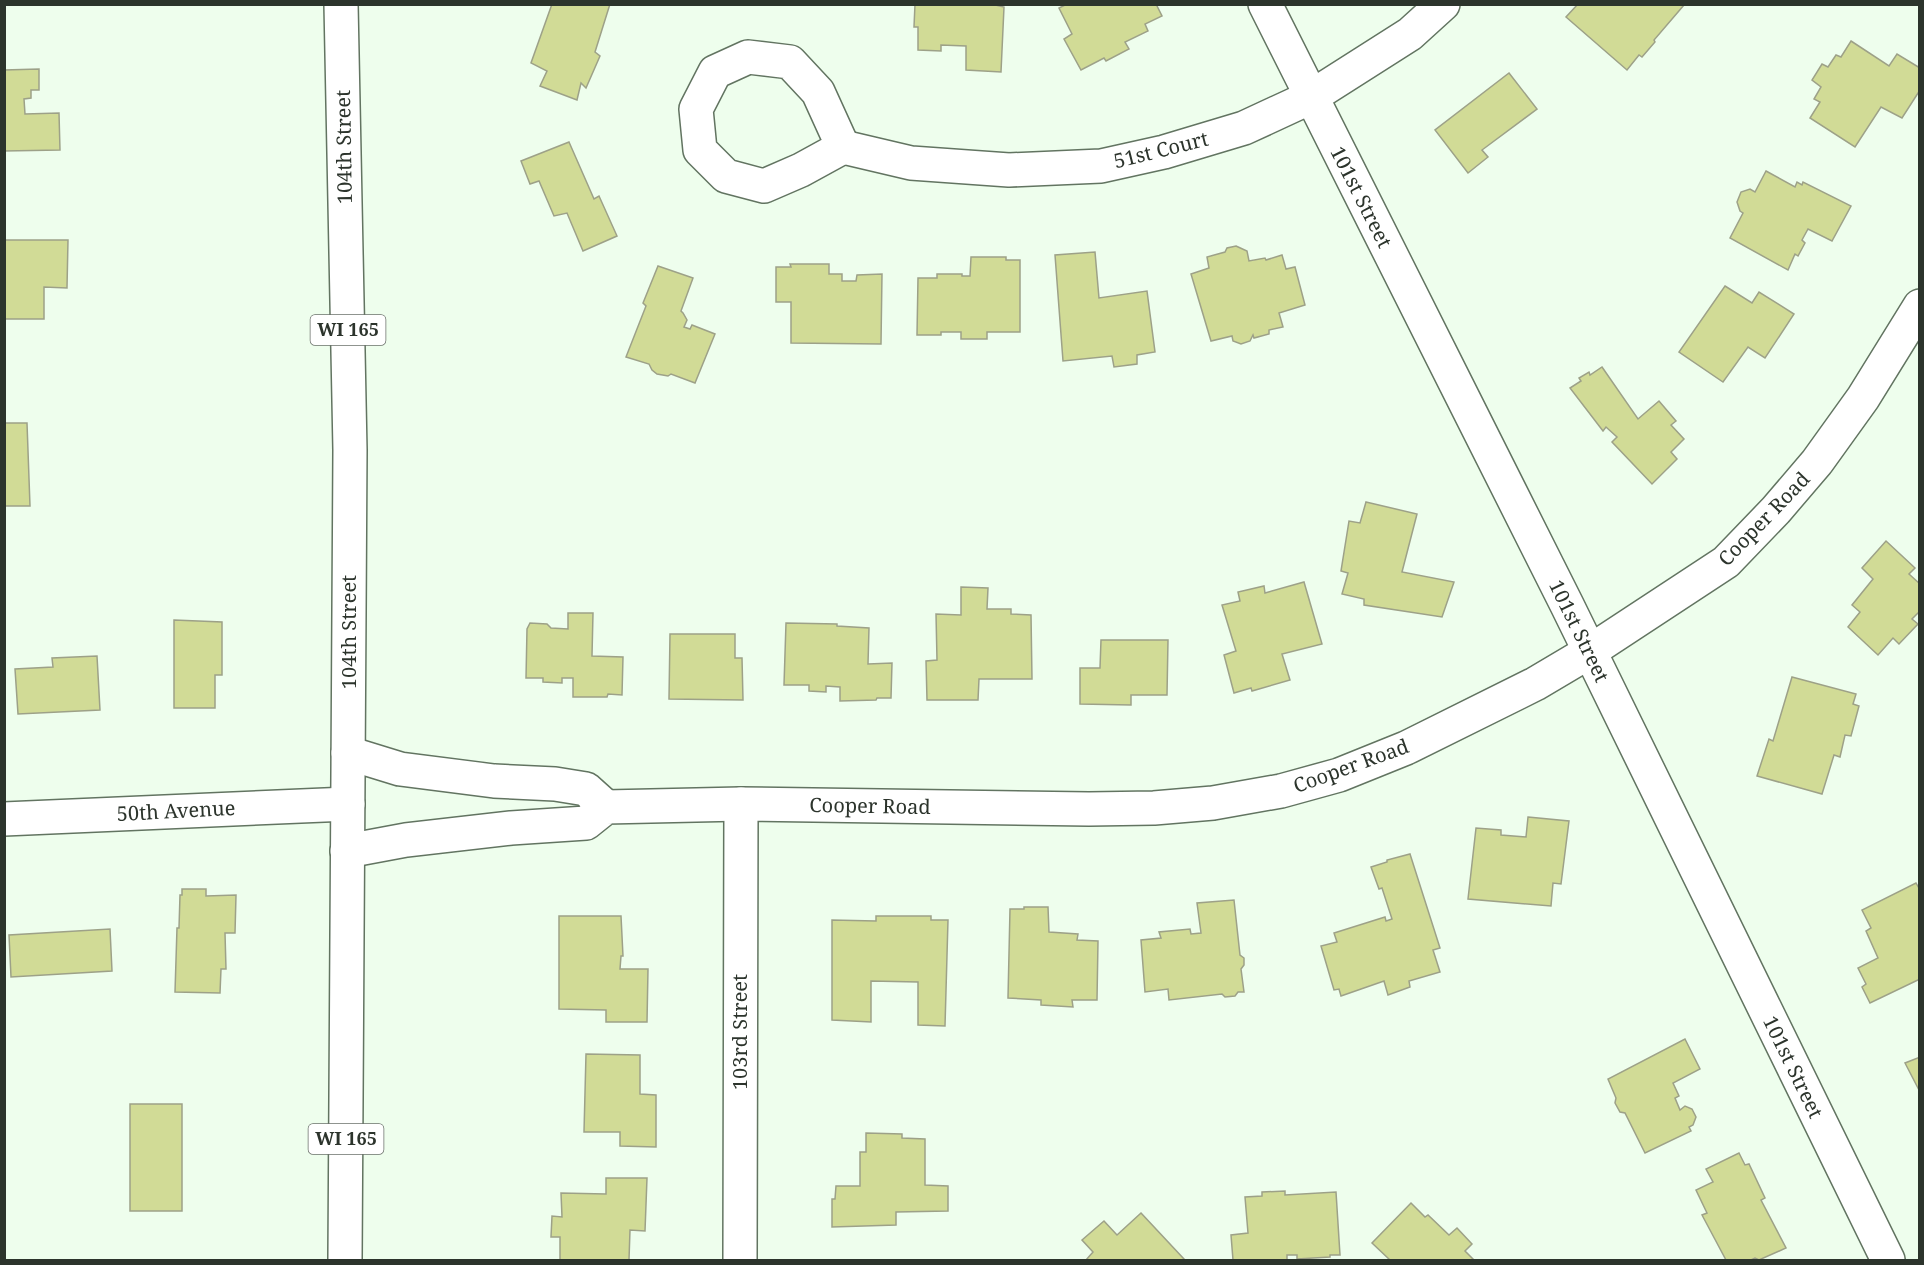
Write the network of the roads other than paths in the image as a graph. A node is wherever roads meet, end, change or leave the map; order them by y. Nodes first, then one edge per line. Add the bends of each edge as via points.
1 (341, 4) edge
2 (1265, 4) edge
3 (1443, 4) edge
4 (1311, 98) junction
5 (843, 147) junction
6 (1920, 306) edge
7 (1589, 652) junction
8 (348, 753) junction
9 (348, 804) junction
10 (741, 804) junction
11 (606, 807) junction
12 (4, 819) edge
13 (347, 851) junction
14 (345, 1260) edge
15 (740, 1260) edge
16 (1888, 1260) edge

1 - 8 street, 104th Street / WI 165 via 350,450
2 - 4 street, 101st Street
3 - 4 street, 51st Court via 1410,34
4 - 5 street, 51st Court via 1244,128 1101,166 1009,170 911,163
4 - 7 street, 101st Street
5 - 5 street via 818,92 790,62 748,57 715,72 696,109 700,150 726,176 764,186
6 - 7 street, Cooper Road via 1850,417 1776,510 1726,562
7 - 10 street, Cooper Road via 1535,684 1397,752 1339,775 1281,791 1154,808
7 - 16 street, 101st Street
8 - 9 street, 104th Street / WI 165
8 - 11 street via 400,769 586,789
9 - 12 street, 50th Avenue
9 - 13 street, 104th Street / WI 165
10 - 11 street, Cooper Road
10 - 15 street, 103rd Street
11 - 13 street via 586,823 406,840
13 - 14 street, 104th Street / WI 165

